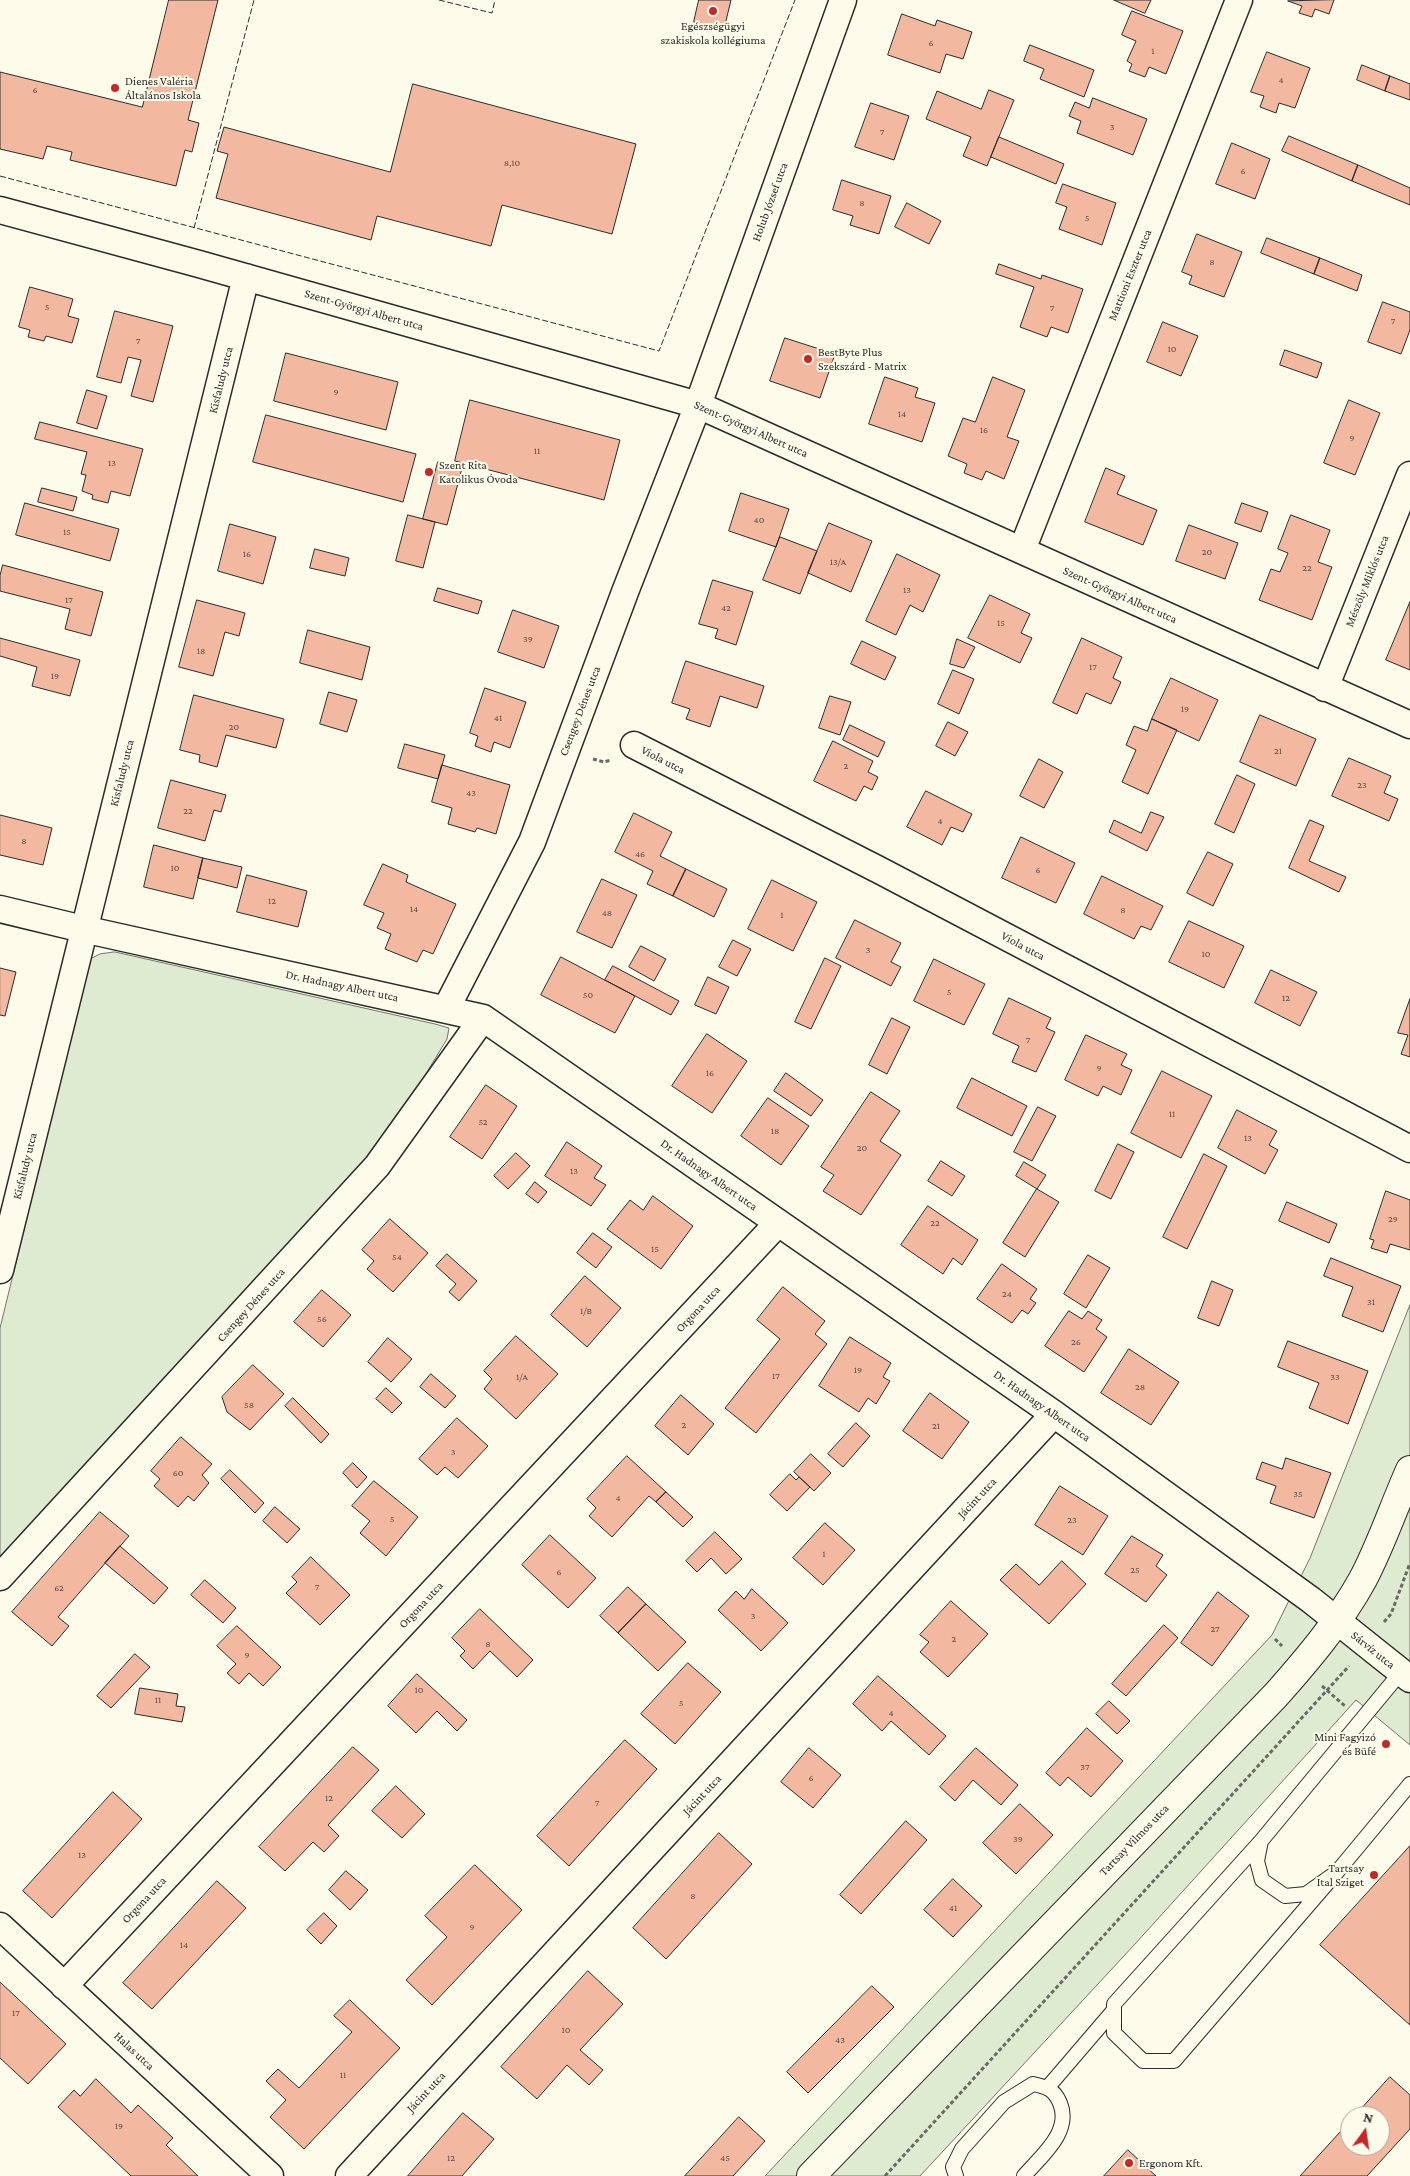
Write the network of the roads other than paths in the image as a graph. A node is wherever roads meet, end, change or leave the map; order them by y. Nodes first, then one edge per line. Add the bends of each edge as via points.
1 (843, 0) edge
2 (1239, 0) edge
3 (0, 210) edge
4 (246, 277) junction
5 (698, 405) junction
6 (1410, 475) edge
7 (1022, 550) junction
8 (1325, 688) junction
9 (1410, 725) edge
10 (638, 748) road end
11 (0, 909) edge
12 (83, 929) junction
13 (446, 1009) junction
14 (483, 1018) junction
15 (1410, 1150) edge
16 (778, 1223) junction
17 (0, 1270) edge
18 (1054, 1414) junction
19 (1410, 1470) edge
20 (0, 1577) edge
21 (1336, 1621) junction
22 (1405, 1676) edge
23 (1410, 1784) edge
24 (1261, 1841) junction
25 (1337, 1872) junction
26 (0, 1926) edge
27 (64, 1986) junction
28 (1114, 2010) junction
29 (1048, 2087) junction
30 (270, 2176) edge
31 (349, 2176) edge
32 (811, 2176) edge
33 (956, 2176) edge
34 (1024, 2176) edge

1 - 5 street, Holub József utca
2 - 7 street, Mattioni Eszter utca
3 - 4 street, Szent-Györgyi Albert utca
4 - 5 street, Szent-Györgyi Albert utca
4 - 12 street, Kisfaludy utca
5 - 7 street, Szent-Györgyi Albert utca
5 - 13 street, Csengey Dénes utca via 532,842
6 - 8 street, Mészöly Miklós utca
7 - 8 street, Szent-Györgyi Albert utca
8 - 9 street, Szent-Györgyi Albert utca
10 - 15 street, Viola utca via 881,871
11 - 12 street, Dr. Hadnagy Albert utca
12 - 13 street, Dr. Hadnagy Albert utca
12 - 17 street, Kisfaludy utca
13 - 14 street, Dr. Hadnagy Albert utca
14 - 16 street, Dr. Hadnagy Albert utca
14 - 20 street, Csengey Dénes utca via 377,1166
16 - 18 street, Dr. Hadnagy Albert utca
16 - 27 street, Orgona utca
18 - 21 street, Dr. Hadnagy Albert utca
18 - 31 street, Jácint utca
19 - 21 main road, Tartsay Vilmos utca via 1363,1578
21 - 22 street, Sárvíz utca
21 - 32 main road, Tartsay Vilmos utca via 1276,1695
22 - 24 lane
23 - 25 lane
24 - 25 lane via 1257,1861 1262,1880 1285,1896 1306,1894
24 - 28 lane via 1114,2004
25 - 28 lane via 1174,2061 1143,2061 1114,2033
26 - 27 street, Halas utca
27 - 30 street, Halas utca
28 - 29 lane
29 - 33 lane via 1033,2084 1004,2102 962,2149 953,2167
29 - 34 lane via 1055,2093 1064,2120 1056,2140

